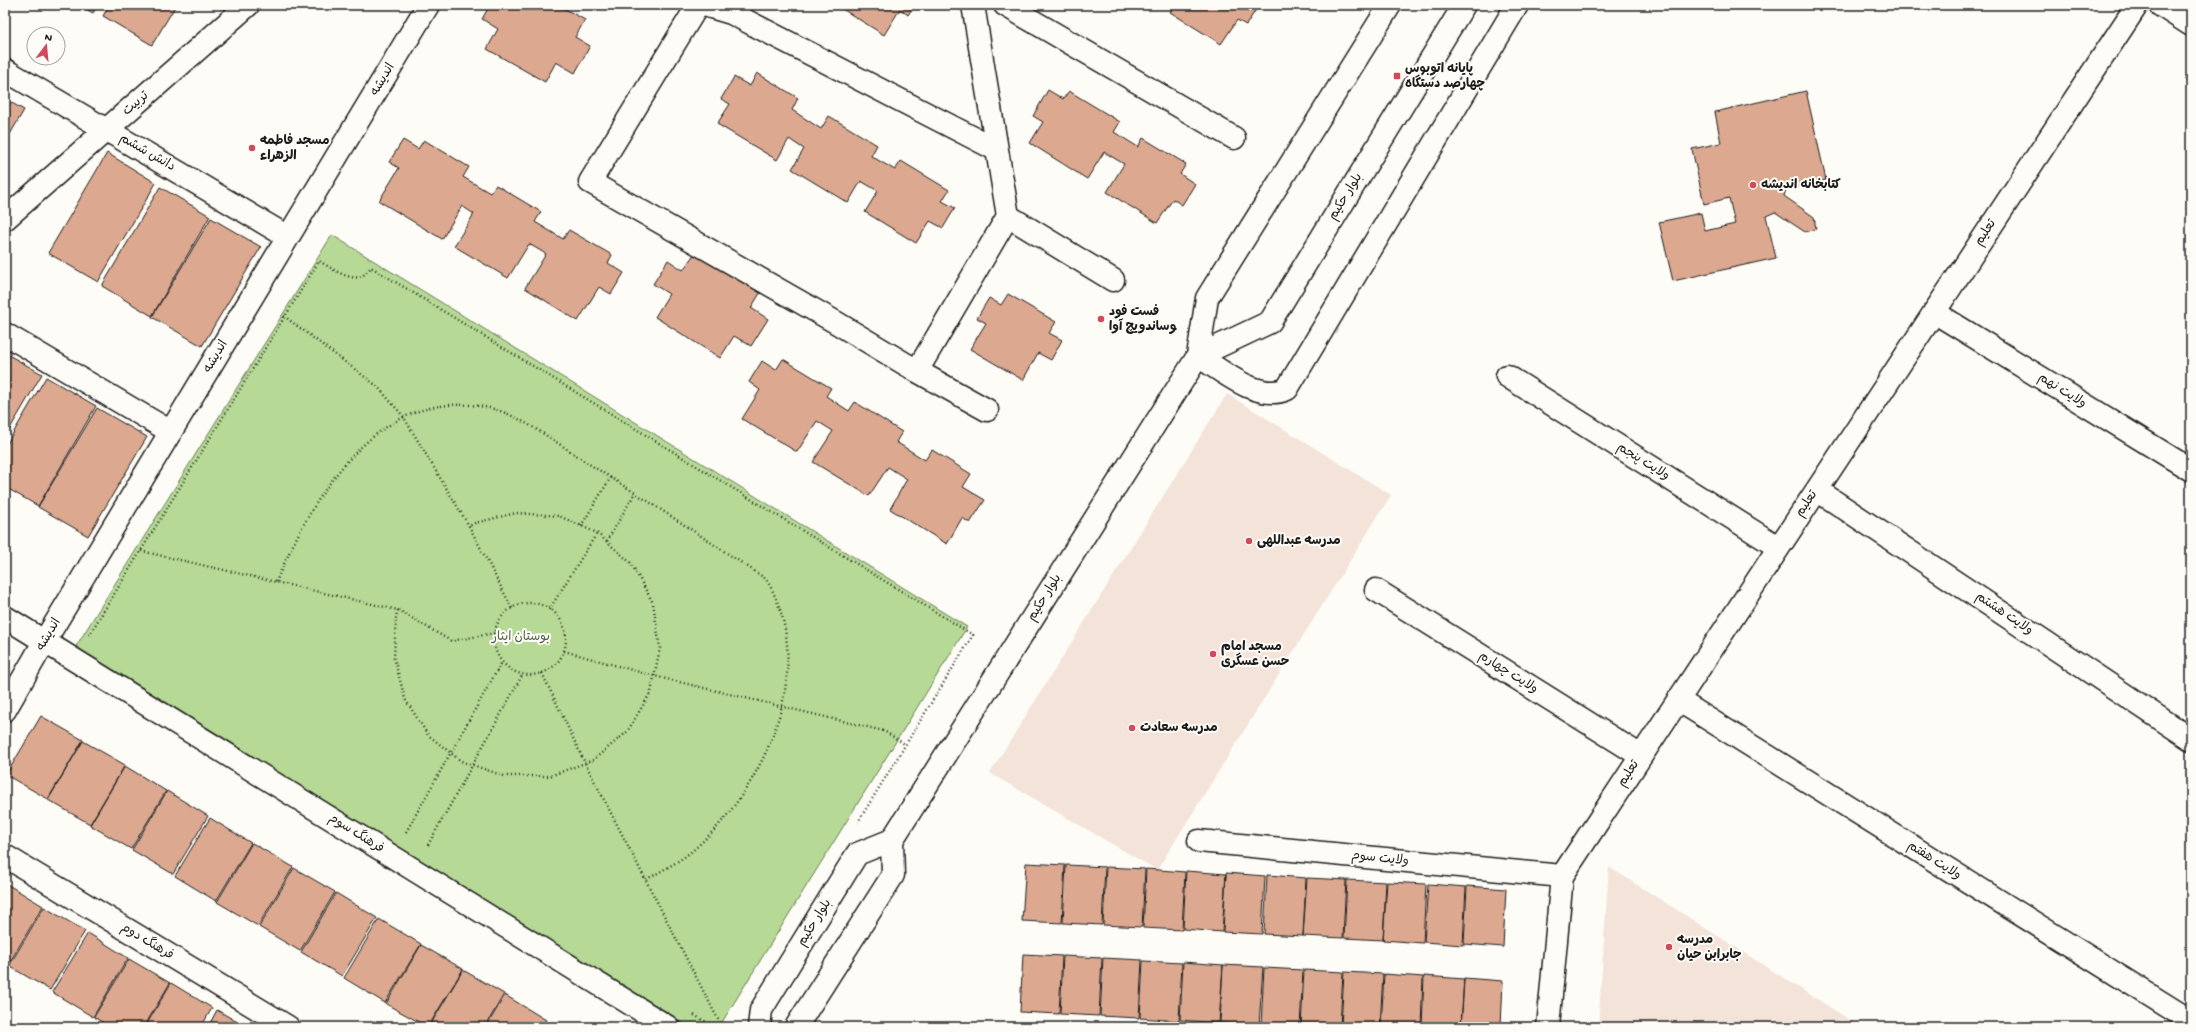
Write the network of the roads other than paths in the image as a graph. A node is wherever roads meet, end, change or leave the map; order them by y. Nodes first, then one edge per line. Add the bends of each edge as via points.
1 (248, 5) edge
2 (428, 5) edge
3 (973, 5) edge
4 (1005, 5) edge
5 (1390, 5) edge
6 (1464, 5) edge
7 (1517, 5) edge
8 (2137, 5) edge
9 (2160, 5) edge
10 (695, 7) edge
11 (2191, 25) edge
12 (5, 70) edge
13 (106, 130) junction
14 (1234, 138) dead end
15 (997, 150) junction
16 (1008, 216) junction
17 (5, 220) edge
18 (288, 236) junction
19 (1113, 280) dead end
20 (1934, 312) junction
21 (5, 334) edge
22 (1198, 356) junction
23 (916, 371) junction
24 (1507, 376) dead end
25 (987, 410) dead end
26 (170, 432) junction
27 (2191, 470) edge
28 (1817, 490) junction
29 (1778, 547) junction
30 (1376, 590) dead end
31 (5, 617) edge
32 (44, 642) junction
33 (1678, 700) junction
34 (5, 710) edge
35 (2191, 739) edge
36 (1641, 756) junction
37 (892, 840) junction
38 (1199, 841) dead end
39 (5, 856) edge
40 (1562, 876) junction
41 (2191, 1021) edge
42 (288, 1027) edge
43 (668, 1027) edge
44 (759, 1027) edge
45 (796, 1027) edge
46 (1548, 1027) edge

1 - 13 street, تربیت
2 - 18 street, اندیشه
3 - 15 street
4 - 14 street
5 - 22 street, بلوار حکیم via 1207,298
6 - 22 street, بلوار حکیم via 1270,322
7 - 22 street via 1287,389 1267,393 1252,388
8 - 20 street, تعلیم
9 - 11 street
10 - 15 street via 731,13
10 - 23 street via 590,182
12 - 13 street, دانش ششم
13 - 17 street, تربیت
13 - 18 street, دانش ششم
15 - 16 street
16 - 19 street
16 - 23 street
18 - 26 street, اندیشه
20 - 27 street, ولایت نهم
20 - 28 street, تعلیم
21 - 26 street
22 - 37 street, بلوار حکیم
23 - 25 street
24 - 29 street, ولایت پنجم
26 - 32 street, اندیشه
28 - 29 street, تعلیم
28 - 35 street, ولایت هشتم
29 - 33 street, تعلیم
30 - 36 street, ولایت چهارم
31 - 32 street, فرهنگ سوم
32 - 34 street, اندیشه
32 - 43 street, فرهنگ سوم
33 - 36 street, تعلیم
33 - 41 street, ولایت هفتم
36 - 40 street, تعلیم
37 - 44 street, بلوار حکیم via 858,854 761,1010
37 - 45 street via 893,875
38 - 40 street, ولایت سوم
39 - 42 street, فرهنگ دوم
40 - 46 street, تعلیم

